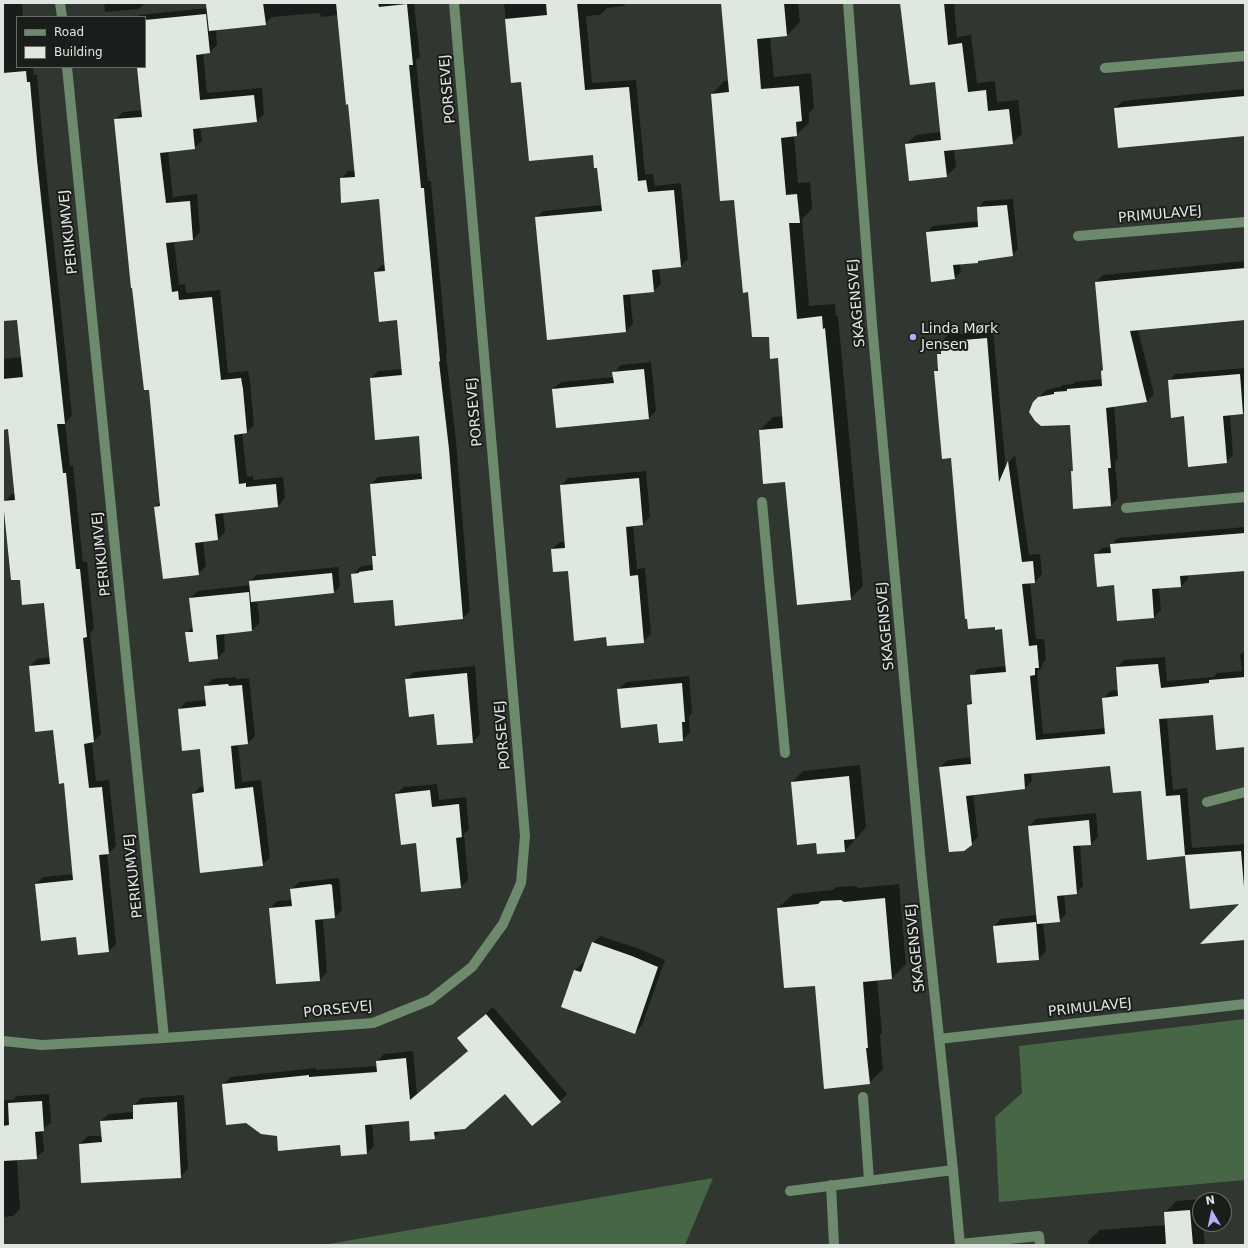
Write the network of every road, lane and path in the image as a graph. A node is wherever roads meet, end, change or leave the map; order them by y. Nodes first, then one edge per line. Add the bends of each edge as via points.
1 (60, 3) edge
2 (454, 3) edge
3 (848, 3) edge
4 (62, 16) edge
5 (1245, 56) edge
6 (67, 68) edge
7 (1105, 68) dead end
8 (1245, 222) edge
9 (1078, 236) dead end
10 (1245, 497) edge
11 (762, 502) dead end
12 (1126, 508) dead end
13 (785, 753) dead end
14 (1245, 792) edge
15 (1207, 802) dead end
16 (1245, 1004) edge
17 (164, 1038) junction
18 (938, 1038) junction
19 (3, 1041) edge
20 (862, 1097) dead end
21 (953, 1170) junction
22 (869, 1180) junction
23 (831, 1186) junction
24 (790, 1191) dead end
25 (960, 1244) edge
26 (834, 1245) edge
27 (1040, 1245) edge

1 - 4 street
2 - 17 street, PORSEVEJ via 525,836 521,883 503,924 472,967 430,1000 373,1023
3 - 18 street, SKAGENSVEJ via 872,324
5 - 7 street
6 - 17 street, PERIKUMVEJ
8 - 9 street, PRIMULAVEJ
10 - 12 street
11 - 13 street
14 - 15 street
16 - 18 street, PRIMULAVEJ
17 - 19 street, PORSEVEJ via 42,1045
18 - 21 street, SKAGENSVEJ
20 - 22 street
21 - 22 street
21 - 25 street, SKAGENSVEJ
22 - 23 street
23 - 24 street
23 - 26 street
25 - 27 street via 1039,1236

